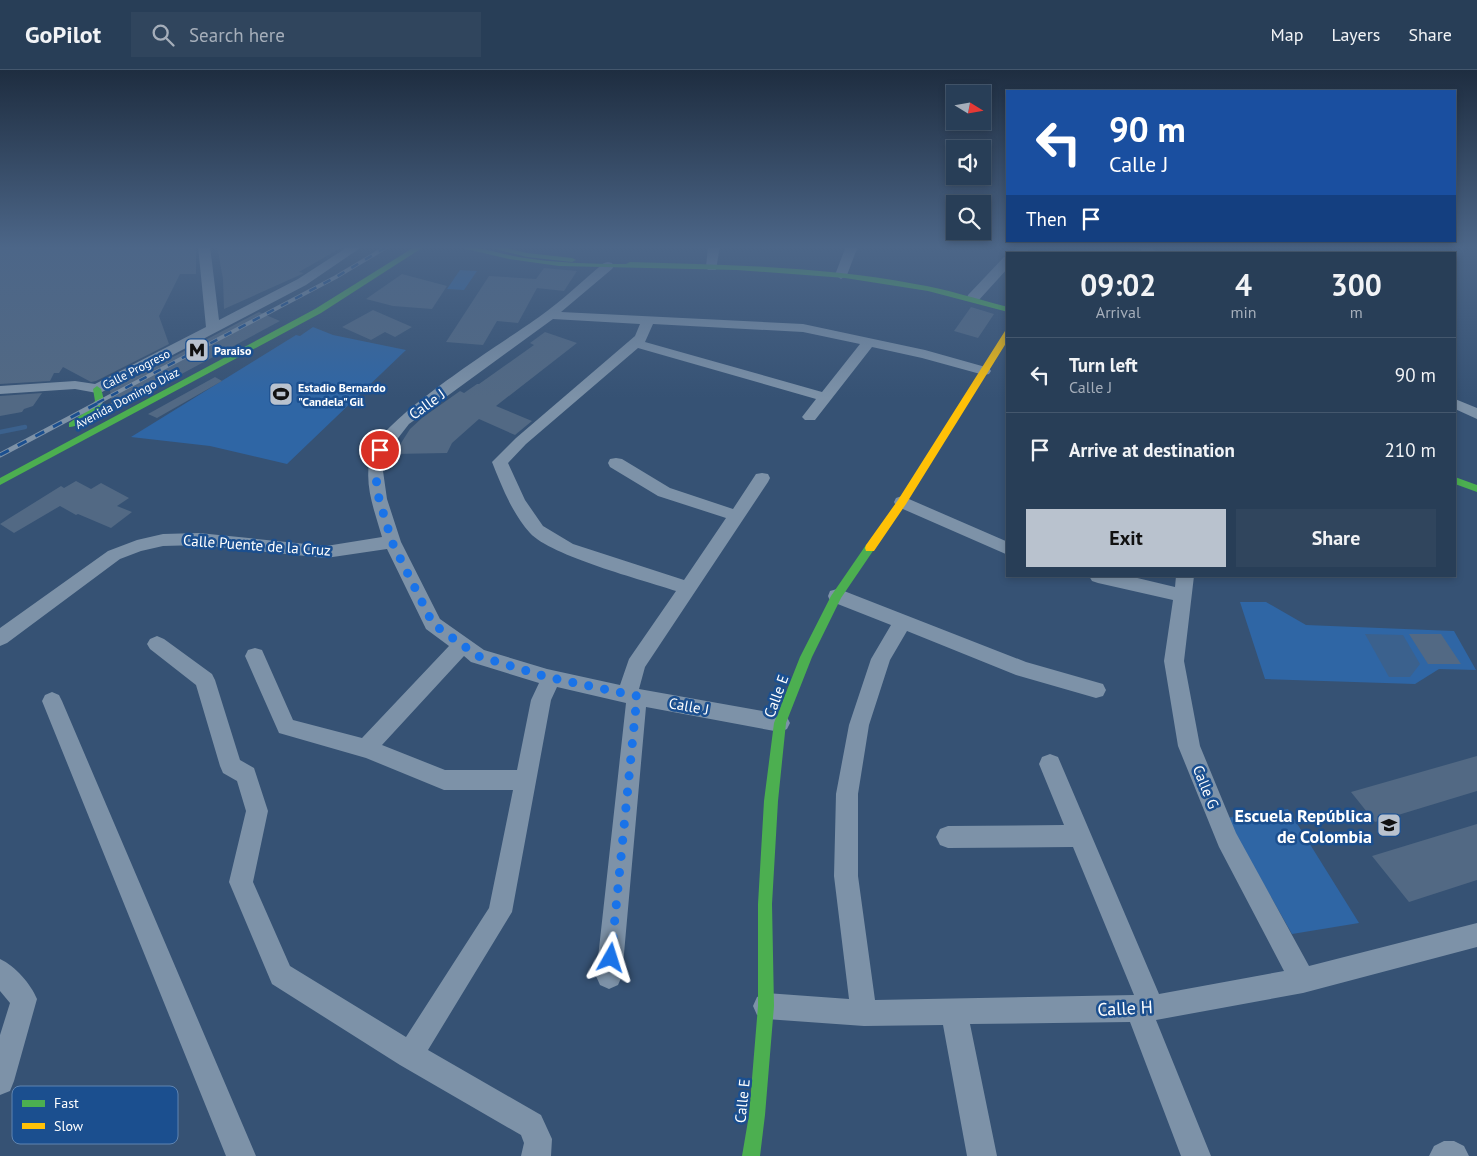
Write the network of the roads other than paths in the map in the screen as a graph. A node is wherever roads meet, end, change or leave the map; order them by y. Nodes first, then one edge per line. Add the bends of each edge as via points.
1 (209, 297) edge
2 (275, 297) edge
3 (342, 297) edge
4 (572, 297) edge
5 (965, 297) edge
6 (973, 298) joint
7 (1006, 309) edge
8 (550, 315) junction
9 (648, 320) junction
10 (213, 330) junction
11 (1006, 336) edge
12 (869, 342) junction
13 (636, 343) junction
14 (984, 371) junction
15 (97, 389) junction
16 (0, 390) edge
17 (825, 397) junction
18 (1456, 404) edge
19 (107, 407) dead end
20 (1477, 414) edge
21 (810, 417) dead end
22 (616, 463) dead end
23 (762, 478) dead end
24 (1456, 480) edge
25 (0, 482) edge
26 (1477, 488) edge
27 (902, 502) junction
28 (737, 516) junction
29 (392, 542) junction
30 (1006, 548) edge
31 (1106, 577) edge
32 (1183, 586) edge
33 (688, 588) junction
34 (838, 596) junction
35 (903, 621) junction
36 (0, 638) edge
37 (157, 644) dead end
38 (462, 645) junction
39 (255, 656) dead end
40 (551, 678) junction
41 (1096, 690) dead end
42 (632, 695) junction
43 (52, 701) dead end
44 (780, 723) junction
45 (365, 748) junction
46 (1050, 764) dead end
47 (526, 780) junction
48 (1080, 836) junction
49 (948, 838) dead end
50 (1477, 935) edge
51 (0, 972) edge
52 (609, 976) dead end
53 (1303, 980) junction
54 (766, 1006) junction
55 (1145, 1009) junction
56 (864, 1013) junction
57 (954, 1013) junction
58 (410, 1055) junction
59 (0, 1081) edge
60 (242, 1156) edge
61 (536, 1156) edge
62 (751, 1156) edge
63 (982, 1156) edge
64 (1196, 1156) edge
65 (1444, 1156) edge
66 (1454, 1156) edge

1 - 10 street
2 - 10 street, Calle Progreso
3 - 25 main road, Avenida Domingo Díaz
4 - 8 street, Calle J
5 - 6 main road
6 - 7 main road
8 - 9 street
8 - 29 street, Calle J via 413,413 380,450 375,471 379,499
9 - 12 street via 803,328
9 - 13 street
10 - 15 street, Calle Progreso
11 - 14 main road, Calle E
12 - 14 street
12 - 17 street
13 - 17 street
13 - 33 street via 500,462 517,502 537,530 567,548
14 - 27 main road, Calle E
15 - 16 street via 75,385
15 - 19 main road, Avenida Domingo Díaz via 99,401 90,414 68,427
17 - 21 street
18 - 20 street
22 - 28 street via 664,492
23 - 28 street
24 - 26 main road
27 - 30 street
27 - 34 main road, Calle E
28 - 33 street
29 - 36 street, Calle Puente de la Cruz via 326,552 199,540 163,540 137,546 114,555
29 - 38 street, Calle J via 433,624
31 - 32 street
32 - 53 street, Calle G via 1174,661 1189,746 1227,839
33 - 42 street via 636,665
34 - 35 street
34 - 44 main road, Calle E via 806,657
35 - 41 street via 1023,669
35 - 56 street via 881,659 860,725 847,794 846,876
37 - 58 street via 205,680 231,766 246,775 257,811 241,882 281,975
38 - 40 street, Calle J via 478,656
38 - 45 street
39 - 45 street via 286,727
40 - 42 street, Calle J
40 - 47 street via 541,700
42 - 44 street, Calle J
42 - 52 street
43 - 60 street
44 - 54 main road, Calle E via 771,801 765,904
45 - 47 street via 444,780
46 - 48 street
47 - 58 street via 500,912
48 - 49 street
48 - 55 street
50 - 53 street, Calle H
51 - 59 street via 24,999
53 - 55 street, Calle H
54 - 56 street, Calle H
54 - 62 main road, Calle E
55 - 57 street, Calle H
55 - 64 street
56 - 57 street, Calle H
57 - 63 street
58 - 61 street via 531,1125 538,1134
65 - 66 street

